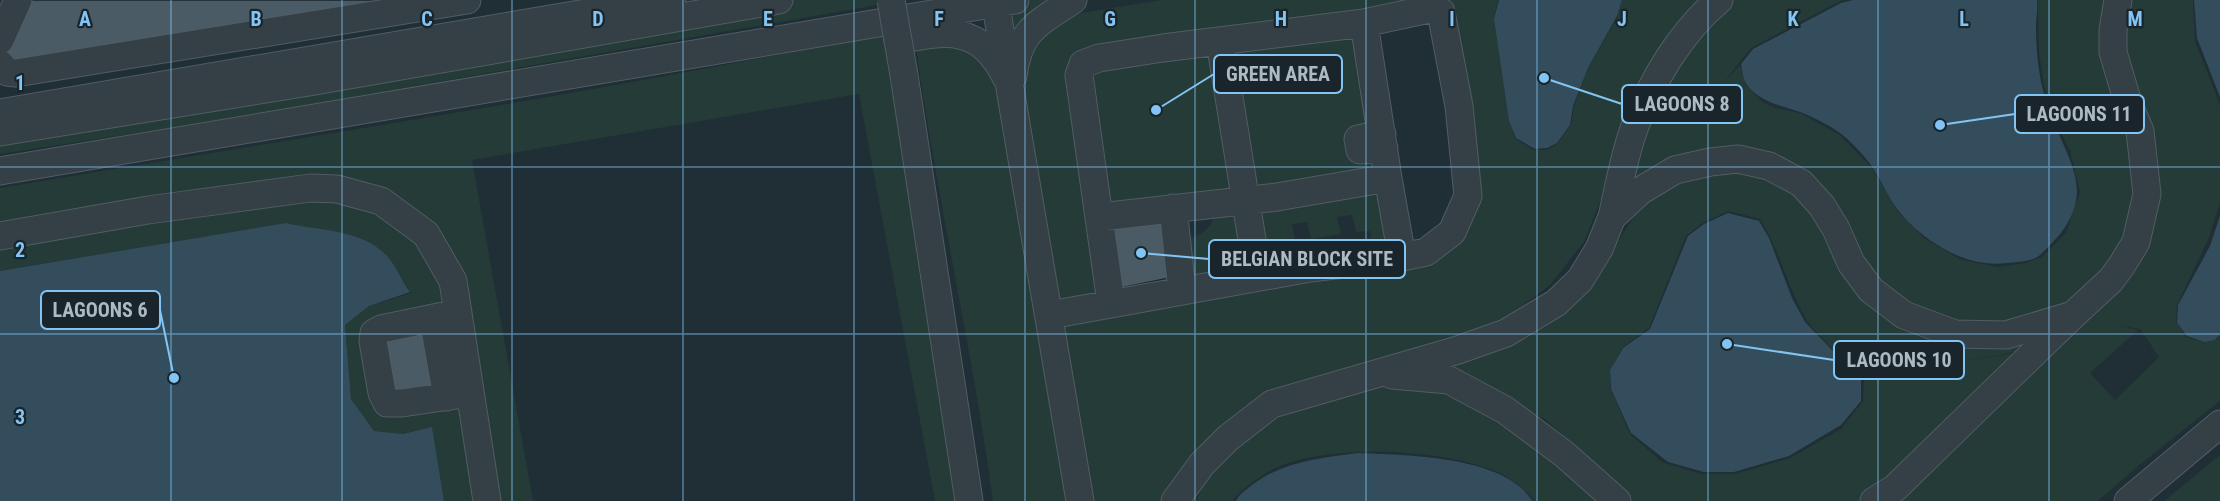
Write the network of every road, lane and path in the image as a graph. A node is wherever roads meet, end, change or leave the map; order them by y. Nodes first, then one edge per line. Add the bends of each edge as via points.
1 (18, 0) edge
2 (467, 0) edge
3 (672, 0) edge
4 (779, 0) edge
5 (891, 0) edge
6 (1072, 0) edge
7 (1719, 0) edge
8 (2118, 0) edge
9 (1002, 1) edge
10 (1364, 23) junction
11 (0, 40) edge
12 (898, 40) junction
13 (1220, 41) junction
14 (0, 64) edge
15 (1012, 89) junction
16 (0, 113) edge
17 (0, 132) edge
18 (0, 171) edge
19 (1388, 178) junction
20 (1245, 200) junction
21 (1173, 208) junction
22 (1100, 217) junction
23 (1612, 217) junction
24 (0, 236) edge
25 (1402, 258) junction
26 (1258, 277) junction
27 (1182, 290) junction
28 (1111, 303) junction
29 (1048, 314) junction
30 (2073, 315) junction
31 (446, 316) junction
32 (1376, 373) junction
33 (458, 395) junction
34 (2220, 424) edge
35 (2220, 444) edge
36 (487, 501) edge
37 (969, 501) edge
38 (1080, 501) edge
39 (1175, 501) edge
40 (1617, 501) edge
41 (1874, 501) edge
42 (2128, 501) edge
43 (2152, 501) edge

1 - 11 street
2 - 14 street via 16,73 7,72
3 - 16 street
4 - 17 street
5 - 12 street, bridge
6 - 15 street via 1026,34 1016,57
7 - 23 street via 1701,15 1664,65 1635,127
8 - 30 street via 2112,52 2140,131 2147,194 2136,242 2110,280
9 - 15 street
9 - 18 street
10 - 13 street
10 - 19 street
10 - 25 street via 1429,9 1441,12 1459,106 1468,196 1452,232 1426,252
12 - 15 street via 935,32 960,34 981,44 997,59
12 - 37 street, bridge
13 - 20 street
13 - 22 street via 1099,58 1083,64 1079,75
15 - 29 street
19 - 20 street
19 - 25 street
20 - 21 street
20 - 26 street
21 - 22 street
21 - 27 street
22 - 28 street
23 - 30 street via 1640,191 1675,170 1738,159 1769,166 1801,183 1822,206 1851,264 1871,290 1904,315 1955,334 2006,335
23 - 32 street via 1580,280 1556,303 1506,333
24 - 31 street via 148,210 310,188 337,189 381,201 426,234 453,281
25 - 26 street
26 - 27 street
27 - 28 street
28 - 29 street
29 - 38 street
30 - 41 street via 1895,488
31 - 33 street
31 - 33 street via 381,329 374,333 373,341 387,403
32 - 39 street via 1272,404 1202,464
32 - 40 street via 1449,380 1505,410 1564,454
33 - 36 street
34 - 42 street
35 - 43 street

